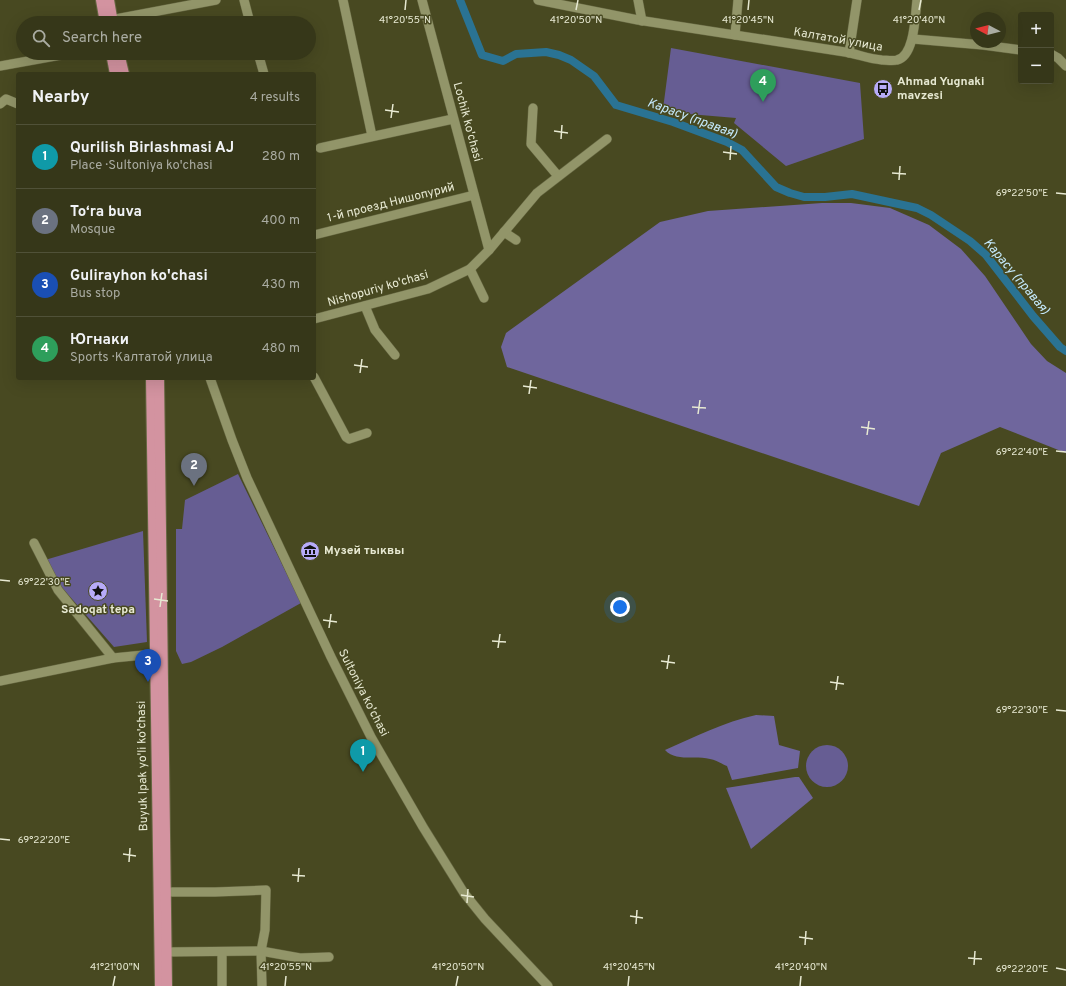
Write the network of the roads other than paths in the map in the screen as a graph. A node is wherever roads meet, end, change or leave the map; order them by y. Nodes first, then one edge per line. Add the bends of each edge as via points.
1 (101, 0) edge
2 (109, 0) edge
3 (216, 0) edge
4 (244, 0) edge
5 (343, 0) edge
6 (422, 0) edge
7 (538, 0) edge
8 (638, 0) edge
9 (738, 0) edge
10 (857, 0) edge
11 (917, 0) edge
12 (107, 16) edge
13 (109, 16) edge
14 (134, 16) edge
15 (248, 16) edge
16 (642, 20) junction
17 (735, 35) junction
18 (913, 39) junction
19 (1018, 50) edge
20 (849, 53) junction
21 (1054, 56) edge
22 (33, 60) edge
23 (113, 60) edge
24 (121, 60) edge
25 (260, 60) edge
26 (0, 66) edge
27 (1066, 66) edge
28 (116, 72) edge
29 (124, 72) edge
30 (263, 72) edge
31 (16, 103) edge
32 (0, 104) edge
33 (533, 108) dead end
34 (453, 118) junction
35 (372, 136) junction
36 (607, 139) dead end
37 (320, 148) dead end
38 (558, 176) junction
39 (474, 195) junction
40 (504, 232) junction
41 (316, 234) edge
42 (516, 240) dead end
43 (489, 250) junction
44 (470, 269) junction
45 (484, 298) dead end
46 (365, 306) junction
47 (316, 318) edge
48 (395, 356) dead end
49 (151, 380) edge
50 (159, 380) edge
51 (211, 380) edge
52 (316, 380) edge
53 (367, 433) dead end
54 (34, 544) dead end
55 (158, 654) junction
56 (113, 658) junction
57 (0, 681) edge
58 (165, 892) junction
59 (261, 951) junction
60 (166, 952) junction
61 (222, 952) junction
62 (329, 957) dead end
63 (160, 986) edge
64 (167, 986) edge
65 (222, 986) edge
66 (262, 986) edge
67 (548, 986) edge

1 - 12 main road
2 - 13 main road
3 - 14 street
4 - 15 street
5 - 35 street
6 - 34 street, Lochik ko'chasi
7 - 16 street, Калтатой улица
8 - 16 street
9 - 17 street
10 - 20 street
11 - 18 street
16 - 17 street, Калтатой улица
17 - 20 street, Калтатой улица
18 - 19 street
18 - 20 street, Калтатой улица via 905,55 898,60 881,60
21 - 27 street
22 - 26 street
23 - 28 main road
24 - 29 main road
25 - 30 street
31 - 32 street via 6,99
33 - 38 street via 531,144
34 - 35 street
34 - 39 street, Lochik ko'chasi
35 - 37 street
36 - 38 street, Nishopuriy ko'chasi
38 - 40 street, Nishopuriy ko'chasi via 537,193
39 - 41 street, 1-й проезд Нишопурий
39 - 43 street, Lochik ko'chasi
40 - 42 street
40 - 43 street, Nishopuriy ko'chasi
43 - 44 street, Nishopuriy ko'chasi
44 - 45 street
44 - 46 street, Nishopuriy ko'chasi via 428,288
46 - 47 street, Nishopuriy ko'chasi
46 - 48 street via 374,330
49 - 55 main road, Buyuk Ipak yo'li ko'chasi
50 - 55 main road, Buyuk Ipak yo'li ko'chasi
51 - 67 street, Sultoniya ko'chasi via 247,478 371,737 464,893
52 - 53 street via 346,437 349,439
54 - 56 street via 58,590
55 - 56 street
55 - 58 main road, Buyuk Ipak yo'li ko'chasi
55 - 63 main road, Buyuk Ipak yo'li ko'chasi
56 - 57 street
58 - 59 street via 266,890 265,930
58 - 60 main road, Buyuk Ipak yo'li ko'chasi
59 - 61 street
59 - 62 street via 300,958
59 - 66 street
60 - 61 street
60 - 64 main road, Buyuk Ipak yo'li ko'chasi
61 - 65 street

